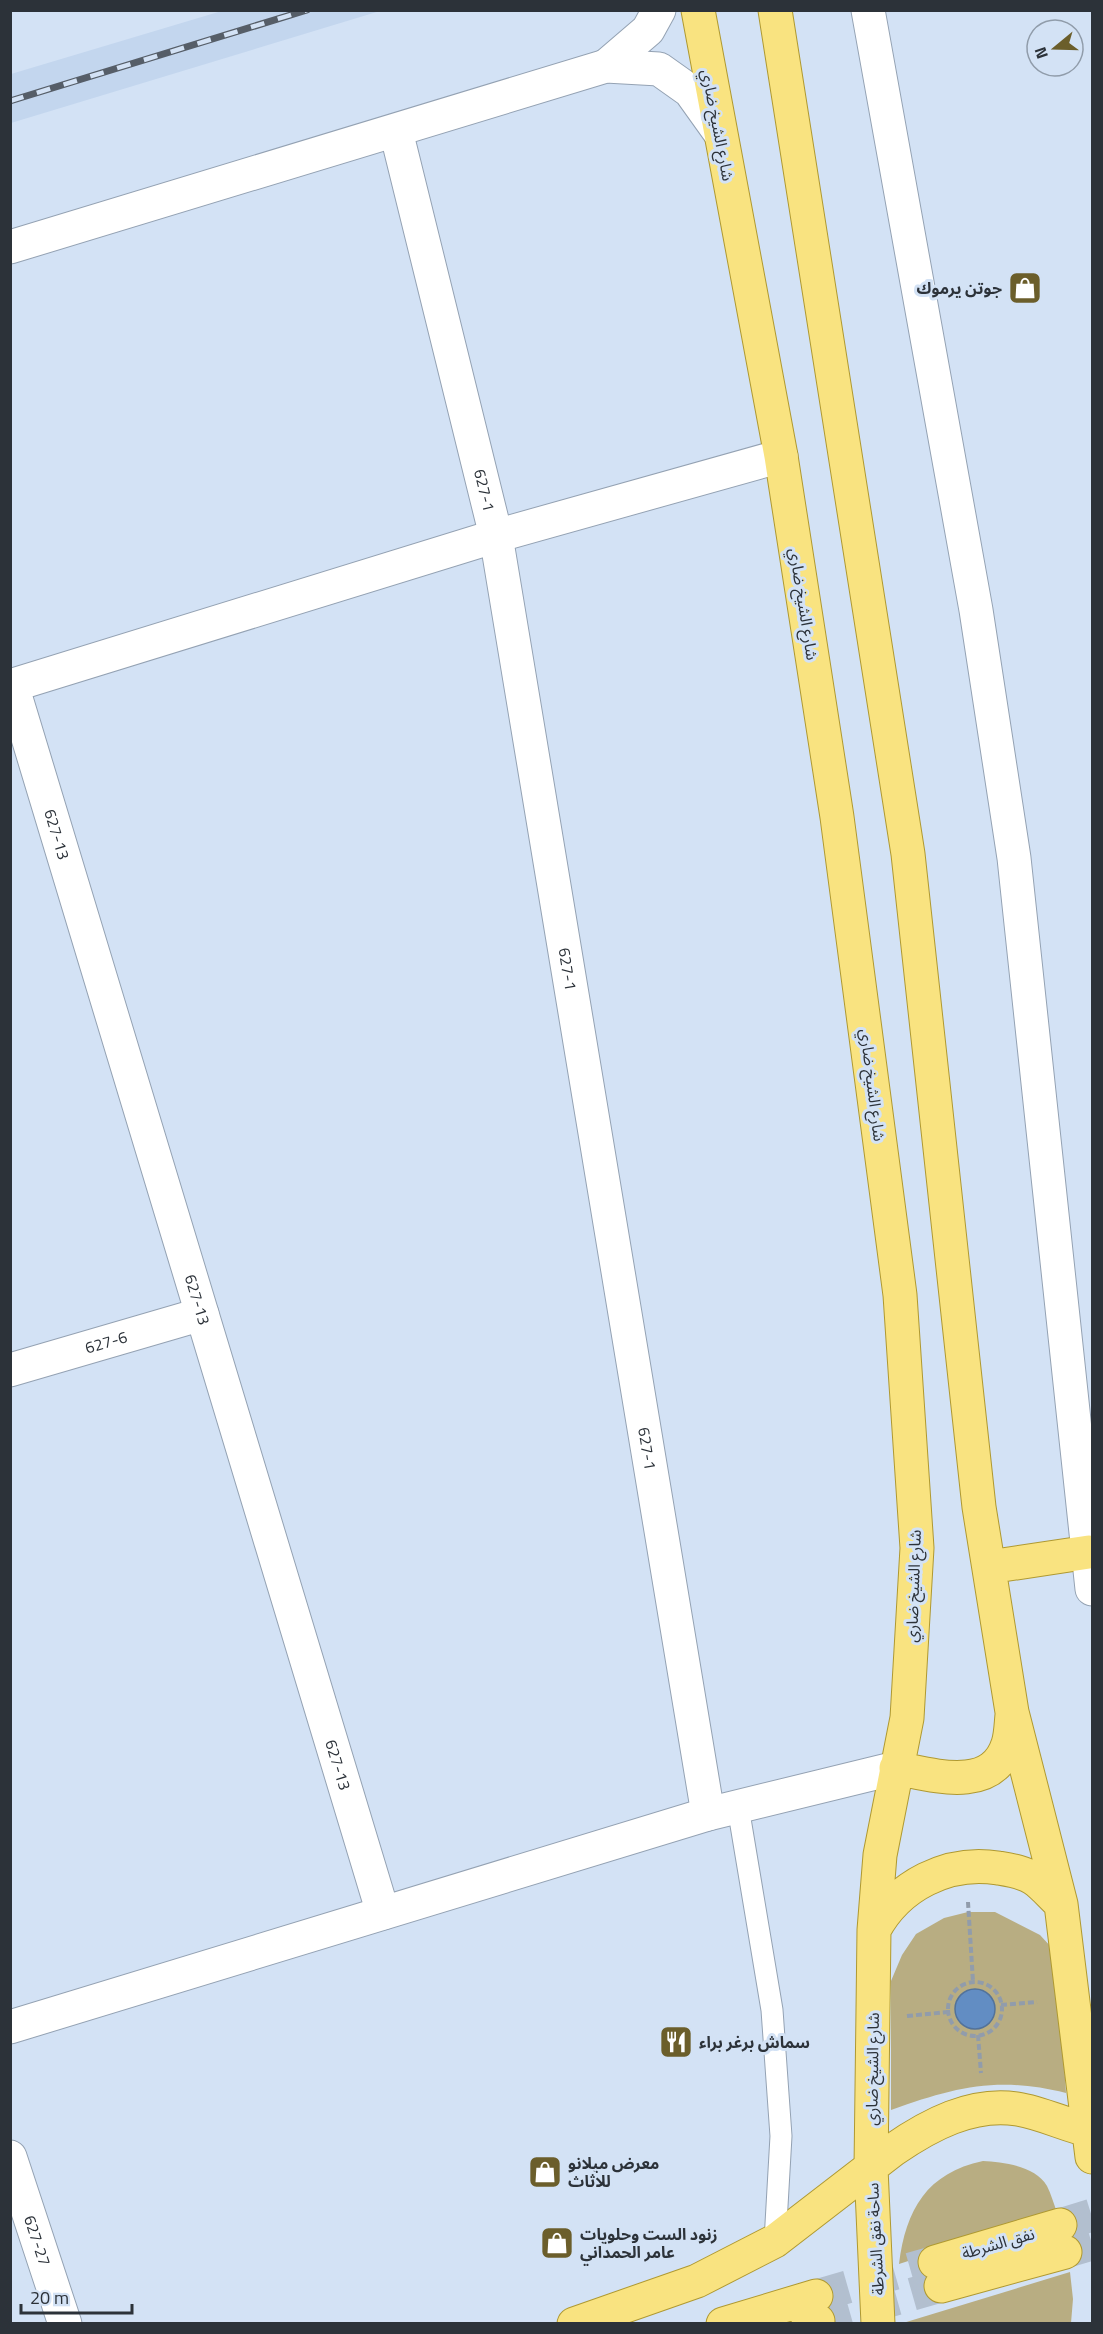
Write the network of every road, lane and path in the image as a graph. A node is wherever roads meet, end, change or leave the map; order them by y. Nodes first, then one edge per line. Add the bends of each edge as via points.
1 (659, 10) edge
2 (698, 10) edge
3 (868, 10) edge
4 (776, 11) edge
5 (606, 66) junction
6 (396, 131) junction
7 (720, 133) junction
8 (10, 248) edge
9 (781, 456) junction
10 (496, 536) junction
11 (11, 686) edge
12 (202, 1314) junction
13 (10, 1370) edge
14 (1089, 1552) junction
15 (989, 1567) junction
16 (1092, 1589) edge
17 (1012, 1712) junction
18 (896, 1768) junction
19 (723, 1810) junction
20 (967, 1867) junction
21 (1061, 1904) junction
22 (383, 1913) junction
23 (874, 1930) junction
24 (973, 1982) junction
25 (10, 2027) edge
26 (1092, 2048) edge
27 (1084, 2079) junction
28 (1092, 2140) edge
29 (10, 2157) edge
30 (871, 2168) junction
31 (1062, 2238) tunnel mouth
32 (775, 2241) junction
33 (938, 2274) tunnel mouth
34 (814, 2314) tunnel mouth
35 (65, 2324) edge
36 (574, 2324) edge
37 (723, 2324) edge
38 (878, 2324) edge

1 - 5 street via 648,30
2 - 7 main road, شارع الشيخ ضاري
3 - 14 street via 976,610 1014,858
4 - 15 main road via 908,854
5 - 6 street
5 - 7 street via 659,69 690,91
6 - 8 street
6 - 10 street, 627-1
7 - 9 main road, شارع الشيخ ضاري
9 - 10 street
9 - 18 main road, شارع الشيخ ضاري via 837,817 900,1295 917,1548 907,1718
10 - 11 street
10 - 19 street, 627-1
11 - 12 street, 627-13
12 - 13 street, 627-6
12 - 22 street, 627-13
14 - 15 main road
14 - 16 street
15 - 17 main road
17 - 18 main road via 1006,1748 986,1772 974,1777 949,1778
17 - 21 main road
18 - 19 street
18 - 23 main road, شارع الشيخ ضاري via 880,1855
19 - 22 street
19 - 32 lane via 772,2010 781,2136
20 - 21 main road via 985,1866 1033,1878
20 - 23 main road via 949,1870 912,1887 898,1898
20 - 24 path
21 - 27 main road
22 - 25 street
23 - 30 main road, شارع الشيخ ضاري
24 - 24 path via 950,1997 948,2015 965,2034 982,2035 996,2024 1001,2006 996,1992
26 - 27 street
27 - 28 main road
28 - 30 main road, ساحة نفق الشرطة via 1018,2109 972,2110 912,2137
29 - 35 street, 627-27
30 - 32 main road
30 - 38 main road, ساحة نفق الشرطة
31 - 33 main road, نفق الشرطة
32 - 36 main road via 697,2281
34 - 37 main road

